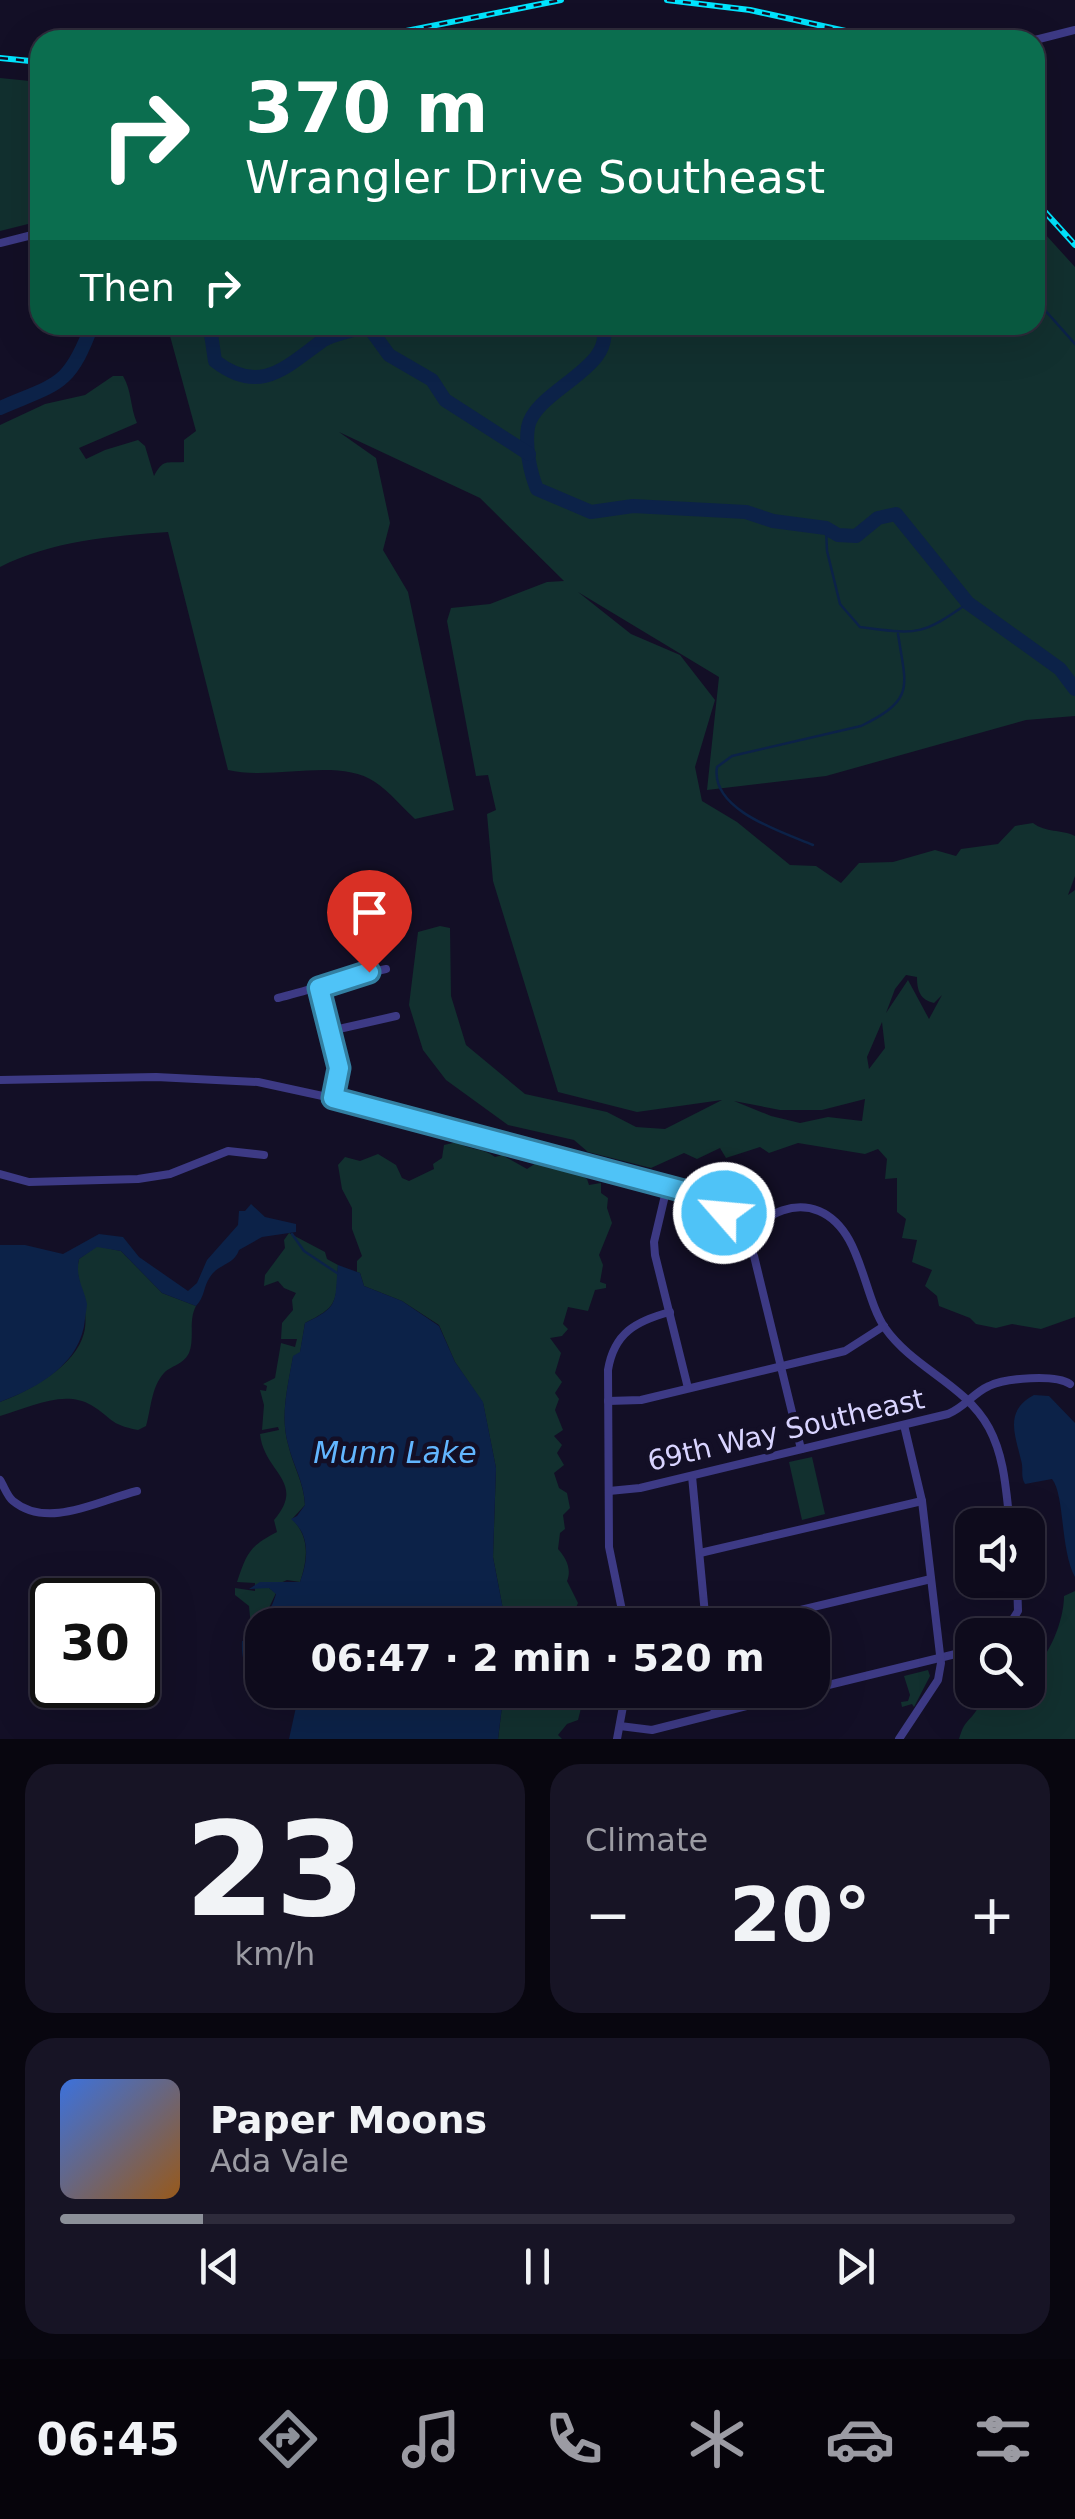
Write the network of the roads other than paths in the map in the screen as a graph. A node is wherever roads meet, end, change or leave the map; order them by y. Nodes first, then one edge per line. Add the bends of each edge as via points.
1 (1075, 30) edge
2 (1045, 38) edge
3 (30, 236) edge
4 (0, 243) edge
5 (386, 968) dead end
6 (319, 988) junction
7 (278, 998) dead end
8 (396, 1016) dead end
9 (330, 1031) junction
10 (0, 1080) edge
11 (333, 1098) junction
12 (264, 1155) dead end
13 (0, 1174) edge
14 (667, 1187) junction
15 (742, 1233) junction
16 (670, 1312) junction
17 (884, 1326) junction
18 (782, 1366) junction
19 (1070, 1384) dead end
20 (688, 1388) junction
21 (969, 1400) junction
22 (608, 1401) junction
23 (904, 1424) junction
24 (800, 1449) junction
25 (692, 1476) junction
26 (0, 1480) edge
27 (610, 1490) junction
28 (137, 1491) dead end
29 (922, 1501) junction
30 (1007, 1508) edge
31 (700, 1553) junction
32 (931, 1579) junction
33 (622, 1608) edge
34 (705, 1608) edge
35 (809, 1608) edge
36 (955, 1654) edge
37 (941, 1657) junction
38 (830, 1685) edge
39 (623, 1708) edge
40 (714, 1708) edge
41 (736, 1708) edge
42 (715, 1713) junction
43 (620, 1726) junction
44 (617, 1739) edge
45 (899, 1739) edge

1 - 2 street
3 - 4 street
5 - 6 street
6 - 7 street
6 - 9 street
8 - 9 street
9 - 11 street via 339,1068
10 - 11 street via 225,1078
11 - 14 street
12 - 13 street via 228,1150 152,1178 29,1182
14 - 15 street via 716,1206
14 - 16 street via 654,1242
15 - 17 street via 784,1209 824,1214 848,1239
15 - 18 street
16 - 20 street
16 - 22 street via 640,1321 621,1336 610,1357
17 - 18 street via 846,1351
17 - 21 street
18 - 20 street
18 - 24 street
19 - 21 street, 69th Way Southeast via 1053,1378 997,1383
20 - 22 street
21 - 23 street, 69th Way Southeast via 955,1412
21 - 30 street via 998,1450
22 - 27 street
23 - 24 street, 69th Way Southeast
23 - 29 street
24 - 25 street, 69th Way Southeast
25 - 27 street, 69th Way Southeast
25 - 31 street
26 - 28 street via 12,1500 36,1512 66,1512
27 - 33 street via 609,1547
29 - 31 street
29 - 32 street
31 - 34 street
32 - 35 street
32 - 37 street
36 - 37 street
37 - 38 street
37 - 45 street via 938,1680
39 - 43 street
40 - 42 street
41 - 42 street
42 - 43 street via 646,1731
43 - 44 street

